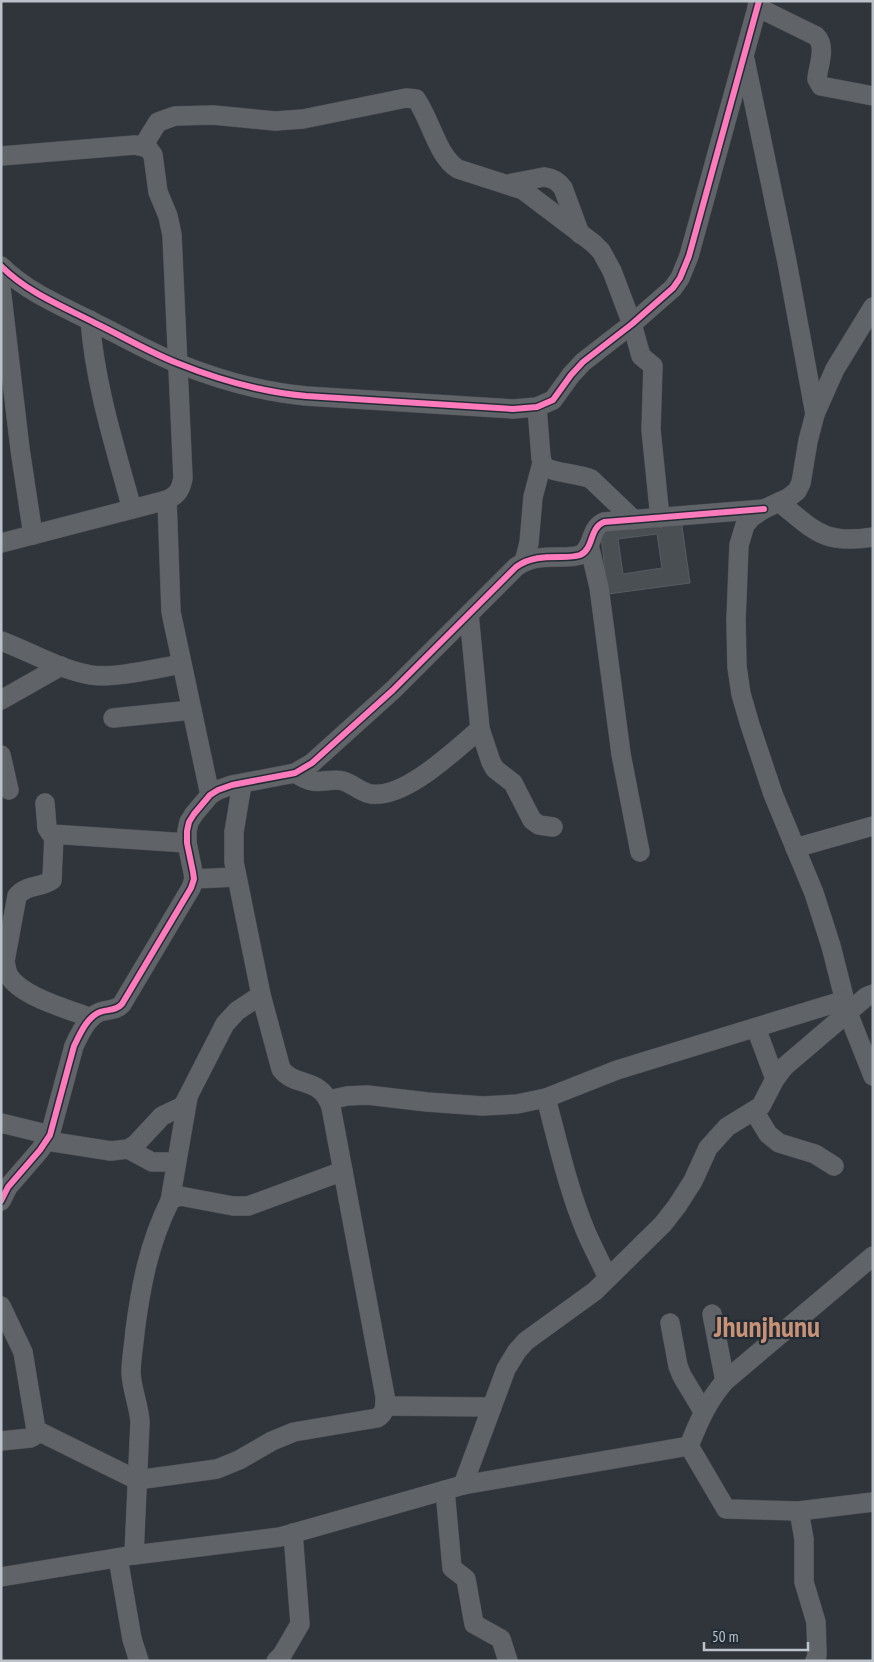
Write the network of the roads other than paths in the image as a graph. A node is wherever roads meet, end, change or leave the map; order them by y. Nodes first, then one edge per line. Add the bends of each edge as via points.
1 (758, 4) edge
2 (744, 56) junction
3 (873, 96) edge
4 (143, 146) junction
5 (1, 156) edge
6 (508, 184) junction
7 (580, 234) junction
8 (1, 266) edge
9 (1, 288) edge
10 (873, 307) edge
11 (90, 320) junction
12 (632, 324) junction
13 (177, 363) junction
14 (537, 407) junction
15 (816, 414) junction
16 (542, 463) junction
17 (167, 500) junction
18 (771, 506) junction
19 (132, 509) junction
20 (660, 518) junction
21 (634, 520) junction
22 (33, 535) junction
23 (873, 537) edge
24 (1, 543) edge
25 (589, 545) junction
26 (524, 562) junction
27 (469, 614) junction
28 (1, 641) edge
29 (182, 664) junction
30 (61, 666) junction
31 (1, 700) edge
32 (192, 710) junction
33 (113, 718) dead end
34 (480, 729) junction
35 (1, 755) edge
36 (295, 773) junction
37 (242, 784) junction
38 (9, 790) dead end
39 (210, 795) junction
40 (44, 803) dead end
41 (873, 826) edge
42 (553, 827) dead end
43 (54, 835) junction
44 (187, 842) junction
45 (796, 848) junction
46 (640, 852) dead end
47 (236, 877) junction
48 (194, 879) junction
49 (873, 994) edge
50 (261, 995) junction
51 (846, 1006) junction
52 (91, 1018) junction
53 (756, 1028) junction
54 (873, 1076) edge
55 (775, 1079) junction
56 (188, 1097) junction
57 (546, 1098) junction
58 (329, 1100) junction
59 (754, 1111) junction
60 (1, 1123) edge
61 (48, 1138) junction
62 (128, 1149) junction
63 (176, 1162) junction
64 (834, 1166) dead end
65 (343, 1171) junction
66 (1, 1201) edge
67 (170, 1201) junction
68 (873, 1256) edge
69 (608, 1278) junction
70 (1, 1306) edge
71 (712, 1314) dead end
72 (670, 1323) dead end
73 (725, 1381) junction
74 (386, 1406) junction
75 (492, 1407) junction
76 (703, 1411) junction
77 (36, 1430) junction
78 (1, 1441) edge
79 (689, 1446) junction
80 (137, 1480) junction
81 (454, 1488) junction
82 (873, 1502) edge
83 (799, 1511) junction
84 (293, 1533) junction
85 (126, 1557) junction
86 (1, 1577) edge
87 (139, 1661) edge
88 (276, 1661) edge
89 (508, 1661) edge
90 (815, 1661) edge

1 - 2 street
1 - 3 street via 820,40 822,48 817,79 821,86
2 - 12 street via 686,267 673,288
2 - 15 street
4 - 5 street
4 - 6 street via 158,122 168,117 220,115 275,121 303,120 410,97 418,102 452,165
4 - 13 street via 153,155 158,192 172,235
6 - 7 street via 533,196
6 - 7 street via 544,177 554,179 563,188
7 - 12 street via 593,243 606,259
8 - 11 street via 36,294
9 - 22 street
10 - 15 street via 835,369
11 - 13 street
11 - 19 street via 97,379
12 - 14 street via 582,362 553,400
12 - 20 street via 641,356 653,366 651,430
13 - 14 street via 279,394
13 - 17 street via 183,478 179,492
14 - 16 street
15 - 18 street via 801,483 788,498
16 - 21 street via 552,471 591,479
16 - 26 street via 533,497 530,543
17 - 19 street
17 - 29 street via 171,612
18 - 20 street
18 - 23 street via 825,536 845,540
18 - 45 street via 752,517 745,525 740,540 737,667 750,725
19 - 22 street
20 - 21 street
21 - 25 street via 600,524
22 - 24 street
25 - 26 street via 586,551 576,556 543,557
25 - 46 street via 600,587 621,754
26 - 27 street
27 - 34 street
27 - 36 street via 393,690 321,755
28 - 30 street
29 - 30 street via 98,676
29 - 32 street
30 - 31 street
32 - 33 street
32 - 39 street
34 - 36 street via 437,766 406,786 389,792 368,793 344,782 313,781
34 - 42 street via 490,762 513,783 532,820 539,825
35 - 38 street
36 - 37 street
37 - 39 street
37 - 47 street via 233,849
39 - 44 street via 189,822
40 - 43 street via 48,831
41 - 45 street
43 - 44 street
43 - 52 street via 52,880 27,888 17,896 6,969 9,977 26,992
44 - 48 street
45 - 51 street via 831,946
47 - 48 street
47 - 50 street
48 - 52 street via 122,1004
49 - 51 street
50 - 56 street via 231,1016
50 - 58 street via 281,1069 289,1076 316,1086
51 - 53 street
51 - 54 street
51 - 55 street
52 - 61 street via 74,1046
53 - 55 street
53 - 57 street via 617,1070
55 - 59 street via 761,1106
56 - 62 street via 182,1107 162,1116
56 - 63 street
57 - 58 street via 483,1106 367,1095
57 - 69 street via 565,1172 586,1233
58 - 65 street
59 - 64 street via 768,1134 779,1143 815,1154
59 - 69 street via 717,1136 677,1206
60 - 61 street
61 - 62 street via 111,1151
61 - 66 street via 8,1186
62 - 63 street via 152,1162
63 - 67 street
65 - 67 street via 248,1206 180,1196
65 - 74 street
67 - 80 street via 146,1264 140,1294 132,1366 140,1422
68 - 73 street
69 - 75 street via 595,1291 526,1340 506,1369
70 - 77 street via 23,1352
71 - 73 street
72 - 76 street via 678,1366
73 - 76 street
74 - 75 street
74 - 80 street via 377,1418 294,1432 217,1469
75 - 81 street
76 - 79 street
77 - 78 street via 30,1438
77 - 80 street
79 - 81 street
79 - 83 street via 726,1509
80 - 85 street
81 - 84 street
81 - 89 street via 452,1568 466,1579 474,1624 501,1640
82 - 83 street
83 - 90 street via 804,1539 804,1582 816,1622
84 - 85 street
84 - 88 street via 300,1624
85 - 86 street
85 - 87 street via 132,1640

